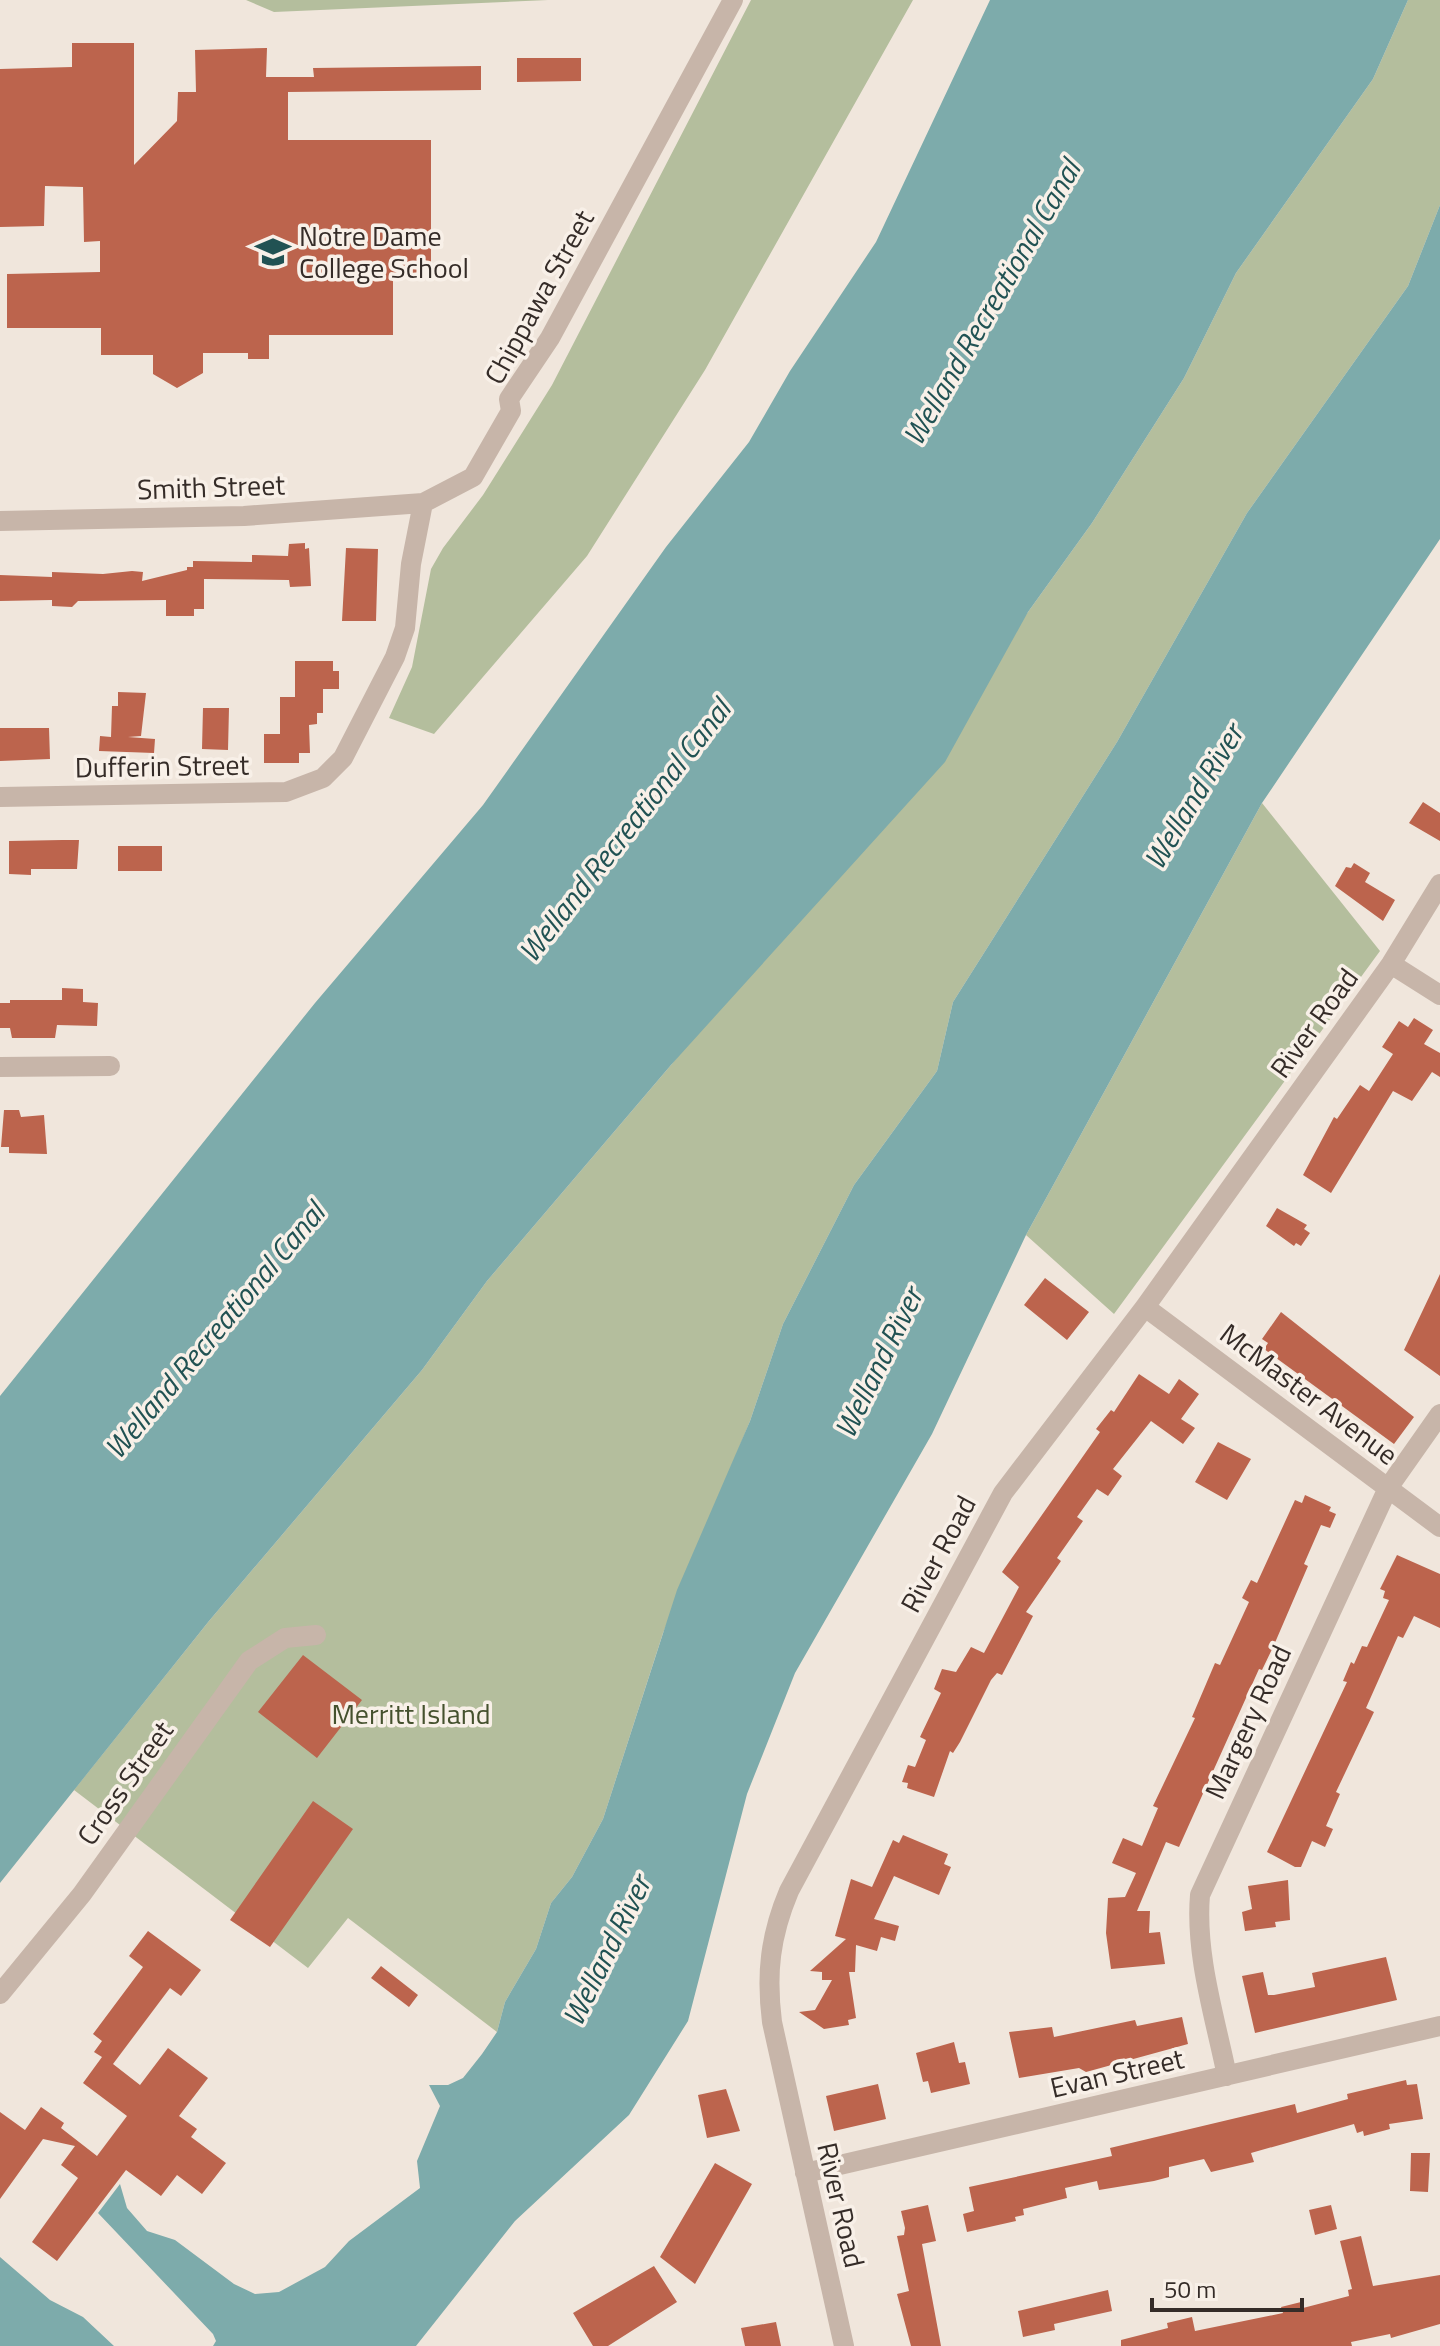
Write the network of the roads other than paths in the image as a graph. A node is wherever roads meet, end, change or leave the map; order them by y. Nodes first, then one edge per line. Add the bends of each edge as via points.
1 (733, 0) edge
2 (423, 503) junction
3 (0, 521) edge
4 (0, 797) edge
5 (1440, 884) edge
6 (1391, 964) junction
7 (1440, 995) edge
8 (110, 1066) dead end
9 (0, 1067) edge
10 (1145, 1307) junction
11 (1440, 1414) edge
12 (1388, 1488) junction
13 (1440, 1527) edge
14 (316, 1635) dead end
15 (0, 1994) edge
16 (1440, 2026) edge
17 (1227, 2076) junction
18 (805, 2173) junction
19 (844, 2346) edge

1 - 2 street, Chippawa Street via 550,338 509,399 511,411 473,477
2 - 3 street, Smith Street via 244,516
2 - 4 street, Dufferin Street via 405,628 395,657 343,758 323,778 286,792
5 - 6 street, River Road
6 - 7 street
6 - 10 street, River Road
8 - 9 street
10 - 12 street, McMaster Avenue
10 - 18 street, River Road via 983,1526 776,1920 767,1982
11 - 12 street, Margery Road
12 - 13 street, McMaster Avenue
12 - 17 street, Margery Road via 1200,1895 1202,1952
14 - 15 street, Cross Street via 285,1638 249,1661 82,1894
16 - 17 street, Evan Street
17 - 18 street, Evan Street
18 - 19 street, River Road

